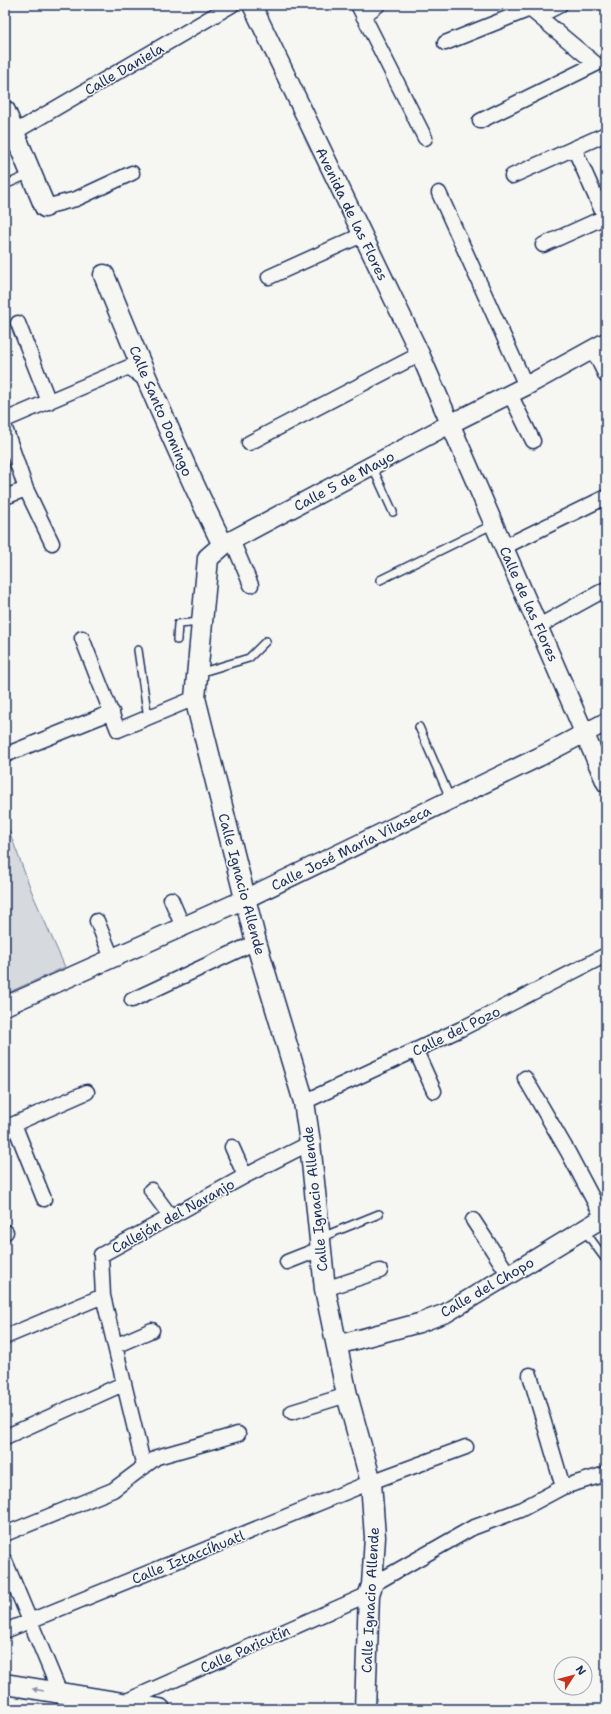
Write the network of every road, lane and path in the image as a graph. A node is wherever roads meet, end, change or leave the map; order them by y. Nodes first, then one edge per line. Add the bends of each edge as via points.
1 (232, 5) edge
2 (252, 5) edge
3 (378, 5) edge
4 (560, 5) edge
5 (360, 10) edge
6 (531, 10) edge
7 (445, 43) dead end
8 (5, 110) edge
9 (480, 121) dead end
10 (15, 132) junction
11 (606, 134) edge
12 (425, 138) dead end
13 (574, 148) junction
14 (132, 173) dead end
15 (30, 174) junction
16 (512, 176) dead end
17 (5, 185) edge
18 (439, 193) dead end
19 (45, 207) joint
20 (605, 219) edge
21 (362, 235) junction
22 (543, 245) dead end
23 (104, 275) dead end
24 (269, 277) dead end
25 (18, 323) dead end
26 (600, 346) edge
27 (420, 354) junction
28 (606, 376) edge
29 (147, 381) junction
30 (526, 386) junction
31 (510, 394) junction
32 (49, 402) junction
33 (5, 420) edge
34 (450, 424) junction
35 (5, 428) edge
36 (533, 441) dead end
37 (249, 443) dead end
38 (372, 466) junction
39 (26, 489) junction
40 (5, 497) edge
41 (606, 497) edge
42 (393, 512) dead end
43 (494, 524) junction
44 (228, 542) junction
45 (52, 543) dead end
46 (504, 547) junction
47 (380, 580) dead end
48 (251, 585) dead end
49 (606, 589) edge
50 (202, 622) junction
51 (539, 626) junction
52 (82, 638) dead end
53 (177, 640) dead end
54 (266, 641) dead end
55 (138, 650) dead end
56 (197, 674) junction
57 (195, 698) junction
58 (112, 712) junction
59 (148, 718) junction
60 (606, 722) edge
61 (419, 727) dead end
62 (585, 732) junction
63 (5, 756) edge
64 (606, 783) edge
65 (451, 800) junction
66 (171, 899) dead end
67 (245, 899) junction
68 (97, 921) dead end
69 (183, 927) junction
70 (256, 942) junction
71 (606, 955) edge
72 (112, 958) junction
73 (132, 1000) dead end
74 (5, 1006) edge
75 (416, 1051) junction
76 (525, 1078) dead end
77 (434, 1091) dead end
78 (87, 1092) dead end
79 (304, 1102) junction
80 (10, 1126) edge
81 (310, 1143) junction
82 (232, 1147) dead end
83 (245, 1176) junction
84 (151, 1190) dead end
85 (44, 1199) dead end
86 (379, 1214) dead end
87 (171, 1217) junction
88 (604, 1217) edge
89 (473, 1220) dead end
90 (584, 1230) junction
91 (320, 1243) junction
92 (606, 1260) edge
93 (287, 1262) dead end
94 (380, 1271) dead end
95 (509, 1275) junction
96 (325, 1290) junction
97 (103, 1296) junction
98 (152, 1330) dead end
99 (5, 1337) edge
100 (337, 1345) junction
101 (115, 1346) junction
102 (530, 1376) dead end
103 (123, 1384) junction
104 (347, 1395) junction
105 (292, 1412) dead end
106 (238, 1434) dead end
107 (5, 1437) edge
108 (466, 1447) dead end
109 (144, 1467) junction
110 (606, 1474) edge
111 (371, 1482) junction
112 (563, 1487) junction
113 (5, 1534) edge
114 (5, 1561) edge
115 (370, 1590) junction
116 (31, 1622) junction
117 (5, 1631) edge
118 (5, 1684) edge
119 (60, 1693) junction
120 (120, 1703) junction
121 (160, 1709) edge
122 (365, 1709) edge

1 - 10 street, Calle Daniela
2 - 21 street, Avenida de las Flores
3 - 5 street
4 - 6 street
5 - 12 street
6 - 7 street
6 - 9 street via 596,64
8 - 10 main road
10 - 15 main road
11 - 13 street
13 - 16 street
13 - 20 street
14 - 19 street via 76,199
15 - 17 lane
15 - 19 main road
18 - 30 street
20 - 22 street
21 - 24 street
21 - 27 street, Avenida de las Flores
23 - 29 main road, Calle Santo Domingo
25 - 32 street
26 - 28 street
26 - 30 street, Calle 5 de Mayo
27 - 34 street, Avenida de las Flores
27 - 37 street
29 - 32 street via 129,367
29 - 44 main road, Calle Santo Domingo via 189,476
30 - 31 street, Calle 5 de Mayo
31 - 34 street, Calle 5 de Mayo
31 - 36 street
32 - 33 street
34 - 38 street, Calle 5 de Mayo
34 - 43 street, Calle de las Flores
35 - 39 street
38 - 42 lane
38 - 44 street, Calle 5 de Mayo
39 - 40 street
39 - 45 street
41 - 46 street
43 - 46 street, Calle de las Flores
43 - 47 lane
44 - 48 street
44 - 50 main road, Calle 5 de Mayo via 208,558
46 - 51 street, Calle de las Flores
49 - 51 street
50 - 53 lane via 178,624
50 - 56 main road, Calle 5 de Mayo
51 - 62 street, Calle de las Flores
52 - 58 street
54 - 56 lane via 249,658
55 - 59 lane
56 - 57 main road, Calle 5 de Mayo
57 - 59 street
57 - 67 main road, Calle Ignacio Allende
58 - 59 street via 118,730
58 - 63 street
60 - 62 street, Calle José María Vilaseca
61 - 65 lane
62 - 64 street, Calle de las Flores
62 - 65 street, Calle José María Vilaseca
65 - 67 street, Calle José María Vilaseca
66 - 69 street
67 - 69 street, Calle José María Vilaseca
67 - 70 main road, Calle Ignacio Allende
68 - 72 street
69 - 72 street, Calle José María Vilaseca
70 - 73 street
70 - 79 main road, Calle Ignacio Allende
71 - 75 street, Calle del Pozo
72 - 74 street, Calle José María Vilaseca
75 - 77 street
75 - 79 street, Calle del Pozo
76 - 88 street
78 - 80 street
79 - 81 main road, Calle Ignacio Allende
80 - 85 street
81 - 83 street, Callejón del Naranjo
81 - 91 main road, Calle Ignacio Allende
82 - 83 street
83 - 87 street, Callejón del Naranjo
84 - 87 street
86 - 91 lane
87 - 97 street, Callejón del Naranjo via 101,1255
88 - 90 street, Calle del Chopo
89 - 95 street
90 - 92 lane
90 - 95 street, Calle del Chopo
91 - 93 street
91 - 96 main road, Calle Ignacio Allende
94 - 96 street
95 - 100 street, Calle del Chopo via 446,1313
96 - 100 main road, Calle Ignacio Allende
97 - 99 street
97 - 101 street, Callejón del Naranjo
98 - 101 street
100 - 104 main road, Calle Ignacio Allende
101 - 103 street, Callejón del Naranjo
102 - 112 street
103 - 107 street
103 - 109 street, Callejón del Naranjo
104 - 105 street
104 - 111 main road, Calle Ignacio Allende
106 - 109 street via 156,1457
108 - 111 street, Calle Iztaccíhuatl
109 - 113 street via 113,1490
110 - 112 street, Calle Paricutín
111 - 115 main road, Calle Ignacio Allende via 375,1537
111 - 116 street, Calle Iztaccíhuatl
112 - 115 street, Calle Paricutín via 520,1510 472,1528
114 - 116 street
115 - 120 street, Calle Paricutín
115 - 122 main road, Calle Ignacio Allende
116 - 117 street, Calle Iztaccíhuatl
116 - 119 street
119 -> 118 main road
119 - 120 main road
120 - 121 main road

